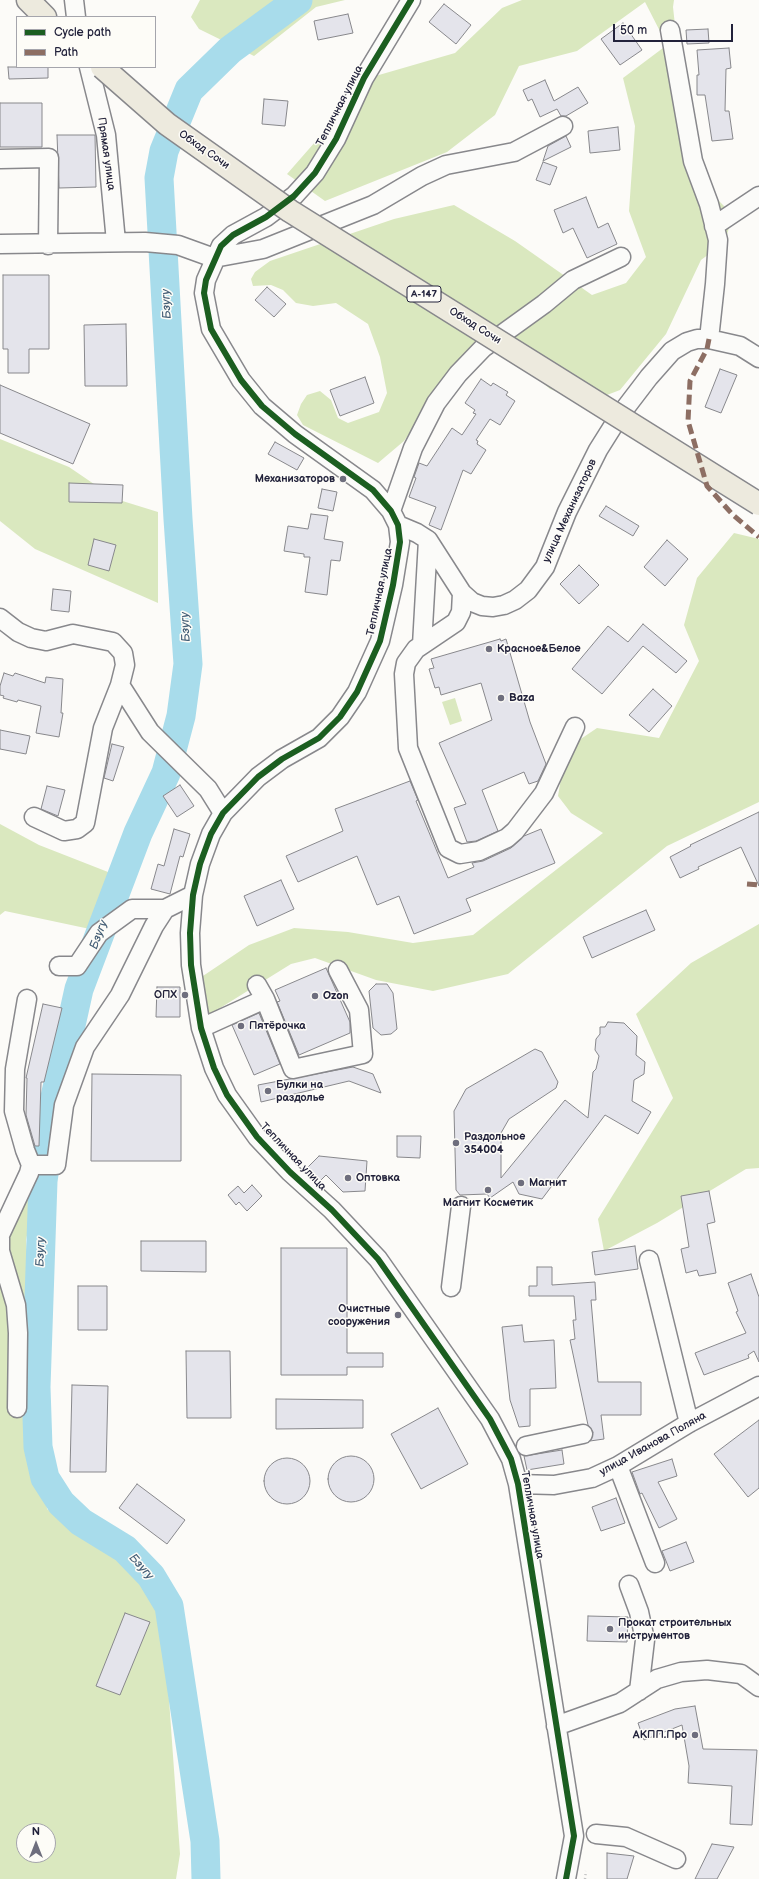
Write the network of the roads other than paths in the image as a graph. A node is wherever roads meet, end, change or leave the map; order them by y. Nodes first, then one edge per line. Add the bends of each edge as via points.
1 (28, 0) edge
2 (74, 0) edge
3 (411, 0) edge
4 (45, 16) edge
5 (76, 16) edge
6 (670, 30) dead end
7 (89, 68) edge
8 (103, 68) edge
9 (563, 126) dead end
10 (0, 159) edge
11 (759, 196) edge
12 (714, 226) junction
13 (116, 242) junction
14 (0, 244) edge
15 (48, 245) junction
16 (621, 257) dead end
17 (214, 258) junction
18 (709, 339) junction
19 (759, 358) edge
20 (759, 504) edge
21 (395, 518) junction
22 (428, 540) junction
23 (462, 593) junction
24 (0, 618) edge
25 (422, 645) junction
26 (120, 685) junction
27 (575, 727) dead end
28 (223, 813) junction
29 (34, 817) dead end
30 (193, 895) junction
31 (165, 908) junction
32 (59, 966) dead end
33 (338, 970) dead end
34 (27, 999) dead end
35 (201, 1028) junction
36 (31, 1165) junction
37 (461, 1206) dead end
38 (0, 1235) edge
39 (0, 1238) edge
40 (649, 1260) dead end
41 (451, 1288) dead end
42 (759, 1386) edge
43 (17, 1408) dead end
44 (690, 1423) junction
45 (584, 1434) dead end
46 (526, 1446) dead end
47 (618, 1466) junction
48 (518, 1484) junction
49 (655, 1563) dead end
50 (629, 1585) dead end
51 (759, 1687) edge
52 (639, 1691) junction
53 (556, 1726) junction
54 (596, 1834) dead end
55 (676, 1859) dead end
56 (566, 1879) edge

1 - 4 highway
2 - 5 street
3 - 17 street, Тепличная улица via 364,78 336,139 315,173 294,196 233,235 221,246
6 - 12 street via 693,161 709,204
7 - 13 street, Прямая улица via 106,135
8 - 20 highway, Обход Сочи / А-147, bridge via 167,124 290,211
9 - 17 street via 514,152 446,165 373,205 263,249
10 - 15 street via 49,158
11 - 12 street
12 - 18 street via 717,248
13 - 15 street
13 - 17 street via 178,245
14 - 15 street
16 - 21 street via 573,280 482,348 458,374 436,403 413,448
17 - 21 street, Тепличная улица via 204,293 206,305 212,329 241,380 268,411 295,434 373,490
18 - 19 street, улица Механизаторов via 740,346
18 - 23 street, улица Механизаторов via 686,342 672,352 620,415 598,450 567,512 545,567 528,590 504,606 493,607 472,602
21 - 22 street, улица Механизаторов
21 - 28 street, Тепличная улица via 400,542 380,641 357,692 340,717 319,738 282,759 258,777
22 - 23 street, улица Механизаторов
22 - 25 street
23 - 25 street via 461,612 456,622
24 - 26 street via 18,632 31,638 46,641 73,634 114,642 123,653 125,665
25 - 27 street via 410,656 404,674 408,748 446,845 453,852 460,854 479,851 515,832 544,793
26 - 28 street via 150,732 208,789
26 - 29 street via 103,728 85,823 77,829 64,832
28 - 30 street, Тепличная улица via 211,834 200,864
30 - 31 street
30 - 35 street, Тепличная улица via 191,965
31 - 32 street via 132,908 99,933 77,966
31 - 36 street via 120,995 85,1047 64,1106 56,1165
33 - 35 street via 359,1010 363,1054 293,1069 261,992
34 - 36 street via 15,1069 14,1111 24,1150
35 - 48 street, Тепличная улица via 214,1068 227,1095 257,1137 290,1172 332,1210 382,1264 490,1419 511,1459
36 - 38 street
37 - 41 street
39 - 43 street via 0,1251 16,1305
40 - 44 street
42 - 44 street, улица Иванова Поляна
44 - 47 street, улица Иванова Поляна
45 - 46 street
47 - 48 street, улица Иванова Поляна via 576,1482 554,1485
47 - 49 street
48 - 53 street, Тепличная улица
50 - 52 street via 639,1612 645,1640
51 - 52 street via 741,1674 707,1670 681,1672 658,1679
52 - 53 street via 620,1703
53 - 56 street, Тепличная улица via 574,1836
54 - 55 street via 626,1837

